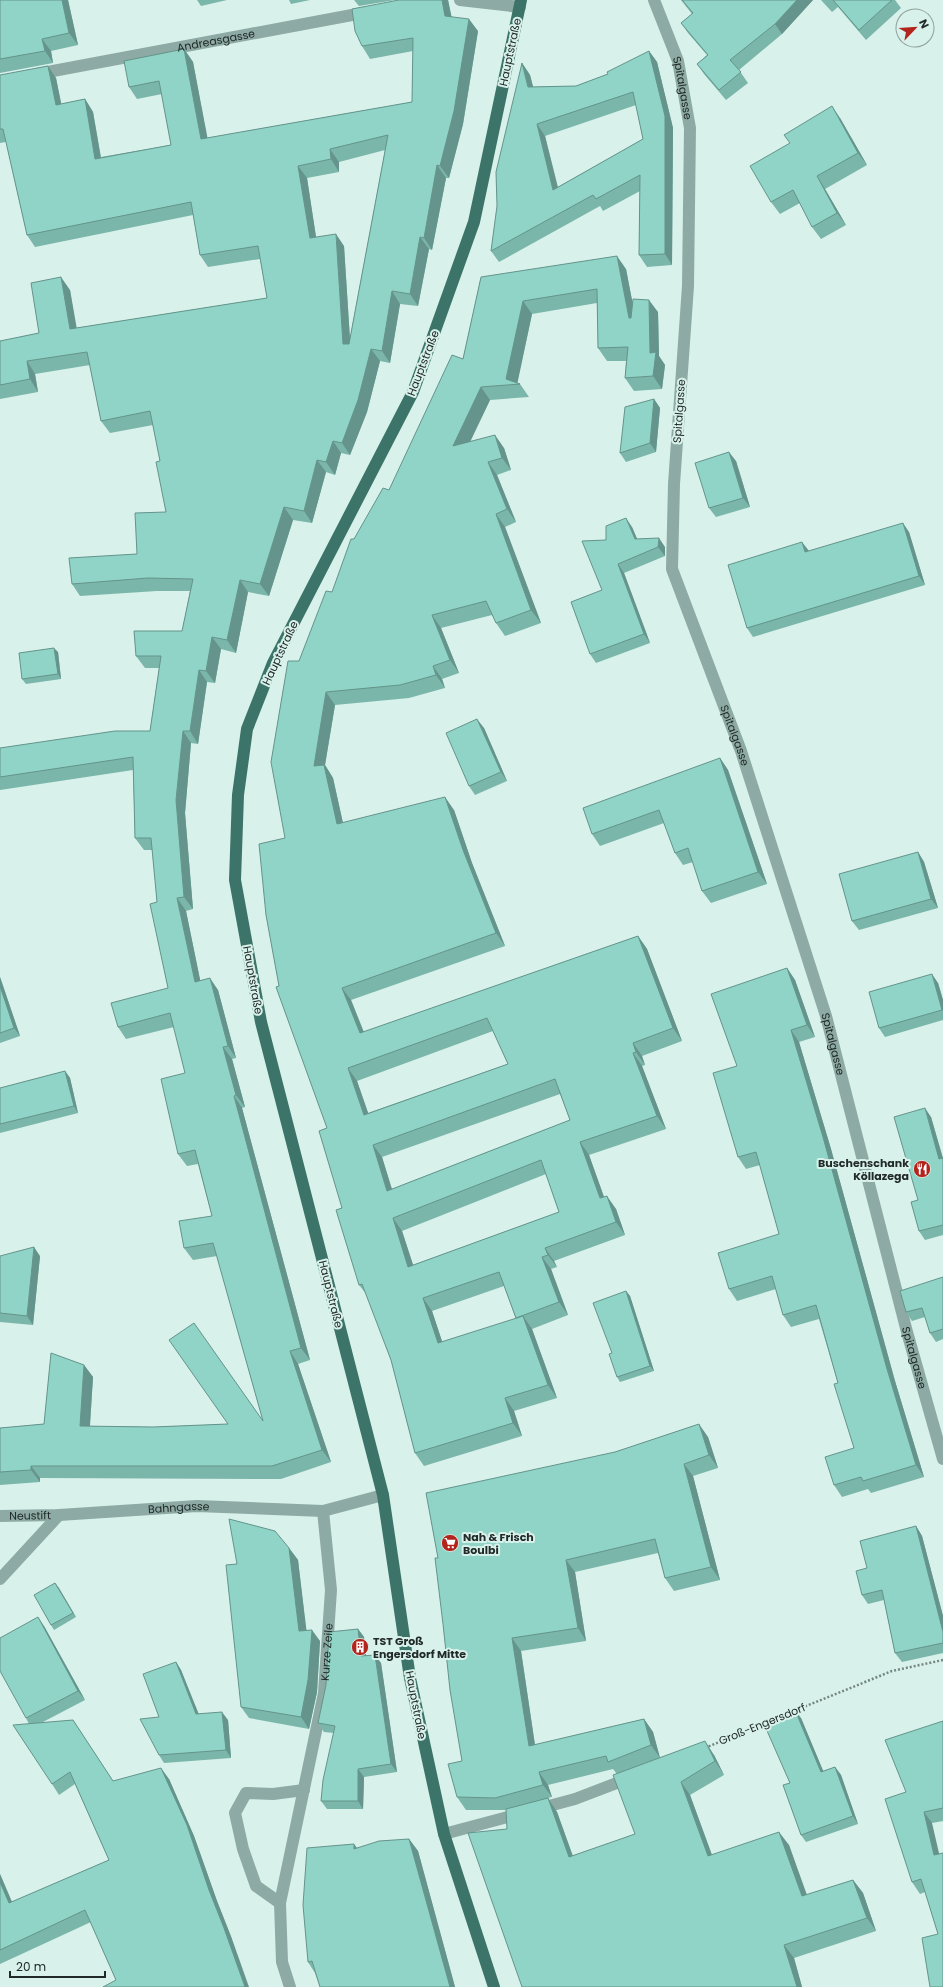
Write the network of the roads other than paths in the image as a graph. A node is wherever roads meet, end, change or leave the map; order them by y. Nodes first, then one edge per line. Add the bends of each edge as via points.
1 (460, 0) edge
2 (654, 0) edge
3 (520, 4) edge
4 (379, 10) edge
5 (23, 77) edge
6 (943, 1459) edge
7 (383, 1495) junction
8 (323, 1511) junction
9 (59, 1515) junction
10 (0, 1516) edge
11 (0, 1579) edge
12 (640, 1774) edge
13 (304, 1790) junction
14 (444, 1834) junction
15 (280, 1903) junction
16 (290, 1987) edge
17 (494, 1987) edge

1 - 3 street
2 - 6 street, Spitalgasse via 678,60 690,128 688,286 674,484 672,569 741,751 826,1016 907,1332
3 - 7 main road, Hauptstraße via 474,222 413,392 273,663 247,729 238,795 235,880 261,1022
4 - 5 street, Andreasgasse
7 - 8 street, Bahngasse
7 - 14 main road, Hauptstraße via 410,1678
8 - 9 street, Bahngasse via 197,1506
8 - 13 street, Kurze Zeile via 331,1590 324,1693
9 - 10 street, Neustift
9 - 11 street
12 - 14 street via 576,1799
13 - 15 street, Kurze Zeile
13 - 15 street via 273,1794 246,1793 235,1814 243,1849 256,1886
14 - 17 main road, Hauptstraße
15 - 16 street, Kurze Zeile via 282,1962

